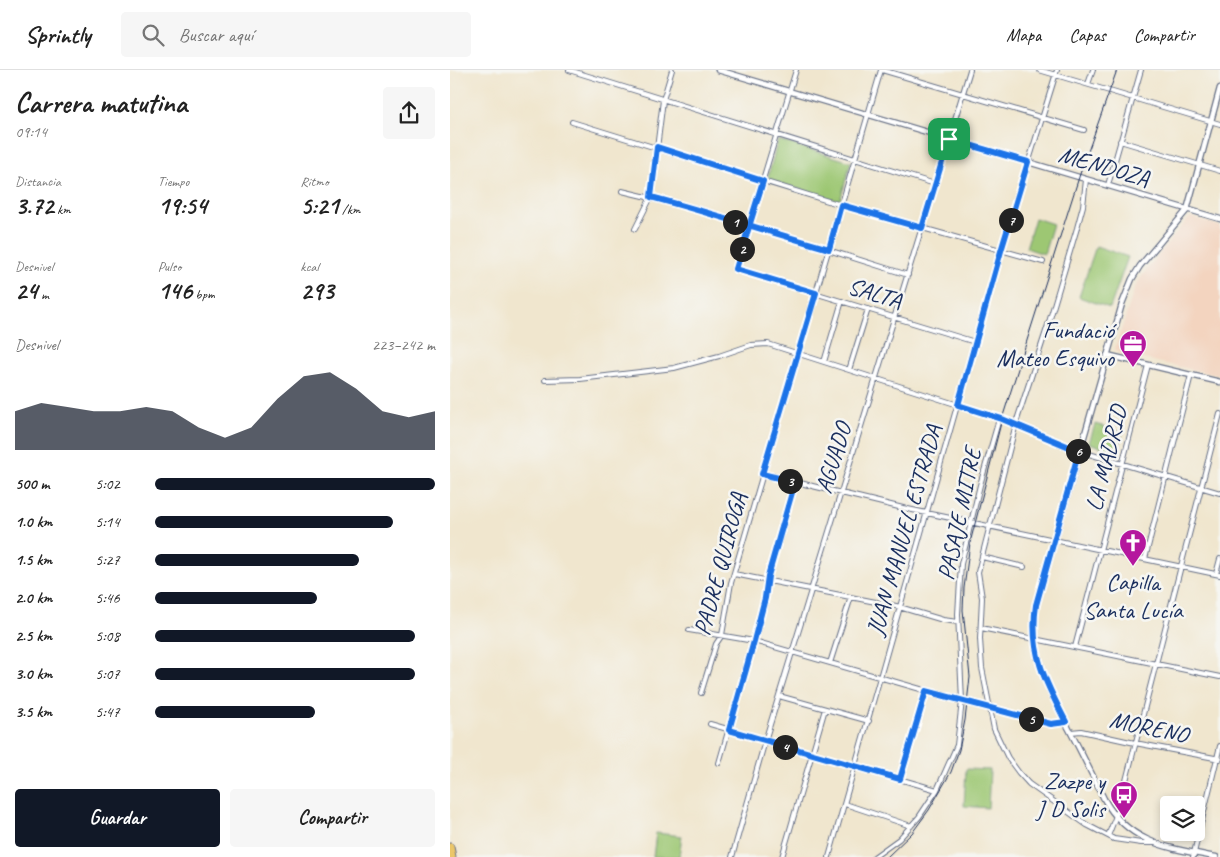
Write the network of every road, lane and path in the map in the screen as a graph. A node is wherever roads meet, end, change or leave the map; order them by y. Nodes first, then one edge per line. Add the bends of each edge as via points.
1 (569, 70) edge
2 (672, 70) edge
3 (718, 70) edge
4 (796, 70) edge
5 (882, 70) edge
6 (970, 70) edge
7 (1039, 70) edge
8 (1093, 70) edge
9 (1141, 70) edge
10 (1056, 72) edge
11 (1088, 84) junction
12 (1220, 88) edge
13 (790, 91) junction
14 (963, 94) junction
15 (1132, 98) junction
16 (663, 100) junction
17 (868, 115) junction
18 (1042, 117) junction
19 (1212, 121) junction
20 (572, 122) dead end
21 (1220, 124) edge
22 (1084, 130) dead end
23 (777, 136) junction
24 (949, 139) junction
25 (1120, 141) junction
26 (657, 147) junction
27 (855, 160) junction
28 (1028, 162) junction
29 (1200, 165) junction
30 (1220, 171) edge
31 (1086, 180) junction
32 (763, 181) junction
33 (935, 184) junction
34 (1108, 185) junction
35 (622, 191) dead end
36 (651, 197) junction
37 (841, 205) junction
38 (1187, 210) junction
39 (1220, 219) edge
40 (749, 227) junction
41 (922, 228) junction
42 (635, 229) dead end
43 (829, 249) junction
44 (1001, 251) junction
45 (1043, 262) dead end
46 (908, 275) junction
47 (816, 293) junction
48 (842, 301) junction
49 (868, 309) junction
50 (895, 317) junction
51 (976, 342) junction
52 (798, 353) junction
53 (1107, 355) junction
54 (824, 362) junction
55 (1148, 365) junction
56 (849, 370) junction
57 (1191, 375) junction
58 (876, 379) junction
59 (544, 380) dead end
60 (1220, 382) edge
61 (958, 405) junction
62 (1220, 414) edge
63 (999, 418) junction
64 (1016, 426) junction
65 (1079, 451) junction
66 (1122, 464) junction
67 (762, 474) junction
68 (1164, 477) junction
69 (795, 482) junction
70 (1201, 487) junction
71 (841, 493) junction
72 (1220, 493) edge
73 (927, 512) junction
74 (970, 522) junction
75 (989, 526) junction
76 (1054, 540) junction
77 (1100, 550) junction
78 (982, 557) junction
79 (1145, 559) junction
80 (1220, 559) edge
81 (1180, 566) junction
82 (1024, 567) dead end
83 (734, 574) junction
84 (1218, 574) edge
85 (768, 581) junction
86 (812, 589) junction
87 (850, 597) junction
88 (901, 608) junction
89 (958, 622) junction
90 (981, 628) junction
91 (689, 630) dead end
92 (722, 635) junction
93 (1035, 639) junction
94 (754, 641) junction
95 (1075, 647) junction
96 (793, 652) junction
97 (830, 663) junction
98 (1155, 664) junction
99 (1220, 677) edge
100 (880, 678) junction
101 (926, 691) junction
102 (701, 693) dead end
103 (779, 696) junction
104 (962, 701) junction
105 (990, 708) junction
106 (826, 709) junction
107 (869, 721) junction
108 (1066, 722) junction
109 (710, 724) dead end
110 (729, 730) junction
111 (1071, 732) junction
112 (765, 741) junction
113 (1136, 743) junction
114 (1220, 746) edge
115 (812, 754) junction
116 (1218, 759) edge
117 (719, 763) dead end
118 (856, 767) junction
119 (900, 779) junction
120 (937, 790) junction
121 (845, 804) junction
122 (1115, 816) junction
123 (911, 826) junction
124 (1108, 836) junction
125 (1154, 843) junction
126 (450, 847) edge
127 (1194, 855) edge
128 (452, 857) edge
129 (732, 857) edge
130 (782, 857) edge
131 (829, 857) edge
132 (874, 857) edge
133 (1216, 857) edge

1 - 16 street
2 - 16 street
3 - 13 street, MENDOZA
4 - 13 street
5 - 14 street
5 - 17 street, PADRE QUIROGA
6 - 14 street, AGUADO
7 - 10 street
8 - 11 street
9 - 15 street
10 - 11 street
10 - 18 street, JUAN MANUEL ESTRADA
11 - 15 street
12 - 19 street
13 - 17 street, MENDOZA
13 - 23 street
14 - 18 street
14 - 24 street, AGUADO
15 - 19 street
15 - 25 street
16 - 23 street
16 - 26 street
17 - 24 street, MENDOZA
17 - 27 street, PADRE QUIROGA
18 - 22 street
18 - 28 street, JUAN MANUEL ESTRADA
19 - 21 street
19 - 29 street
20 - 26 street
23 - 27 street
23 - 32 street
24 - 28 street, MENDOZA
24 - 33 street, AGUADO
25 - 29 street
25 - 34 street
26 - 32 street
26 - 36 street
27 - 33 street
27 - 37 street, PADRE QUIROGA
28 - 31 street, MENDOZA
28 - 44 street, JUAN MANUEL ESTRADA
29 - 30 street
29 - 38 street
31 - 34 street, MENDOZA
31 - 64 street via 1077,228
32 - 37 street
32 - 40 street
33 - 41 street, AGUADO
34 - 38 street, MENDOZA
35 - 36 street
36 - 40 street
36 - 42 street
37 - 41 street
37 - 43 street, PADRE QUIROGA
38 - 39 street, MENDOZA
38 - 53 street via 1132,279
40 - 43 street
40 - 47 street, SALTA via 736,269
41 - 44 street
41 - 46 street, AGUADO
43 - 46 street
43 - 47 street, PADRE QUIROGA
44 - 45 street
44 - 51 street, JUAN MANUEL ESTRADA
46 - 50 street, AGUADO
47 - 48 street, SALTA
47 - 52 street, PADRE QUIROGA
48 - 49 street, SALTA
48 - 54 street
49 - 50 street, SALTA
49 - 56 street
50 - 51 street, SALTA
50 - 58 street, AGUADO
51 - 61 street, JUAN MANUEL ESTRADA
52 - 54 street
52 - 59 street via 768,344 756,344 674,368
52 - 67 street, PADRE QUIROGA
53 - 55 street
53 - 65 street
54 - 56 street
55 - 57 street
55 - 66 street, LA MADRID
56 - 58 street
57 - 60 street
57 - 68 street
58 - 61 street
58 - 71 street, AGUADO
61 - 63 street
61 - 73 street, JUAN MANUEL ESTRADA
62 - 70 street
63 - 64 street
63 - 74 street, PASAJE MITRE
64 - 65 street
64 - 75 street
65 - 66 street
65 - 76 street
66 - 68 street
66 - 77 street, LA MADRID
67 - 69 street
67 - 83 street, PADRE QUIROGA
68 - 70 street
68 - 79 street
69 - 71 street
69 - 85 street
70 - 72 street
70 - 81 street
71 - 73 street
71 - 86 street, AGUADO
73 - 74 street
73 - 88 street, JUAN MANUEL ESTRADA
74 - 75 street
74 - 89 street, PASAJE MITRE via 961,564
75 - 76 street
75 - 78 street
76 - 77 street
76 - 93 street via 1036,605
77 - 79 street
77 - 95 street, LA MADRID
78 - 82 street
78 - 90 street via 978,577 982,598
79 - 81 street
80 - 84 street
81 - 84 street
81 - 98 street
83 - 85 street
83 - 92 street, PADRE QUIROGA
85 - 86 street
85 - 94 street
86 - 87 street
86 - 96 street, AGUADO
87 - 88 street
87 - 97 street
88 - 89 street
88 - 100 street, JUAN MANUEL ESTRADA
89 - 104 street, PASAJE MITRE
90 - 93 street
90 - 105 street via 982,668
91 - 92 street
92 - 94 street
92 - 102 street, PADRE QUIROGA via 716,644
93 - 95 street
93 - 108 street via 1042,673
94 - 96 street
94 - 110 street
95 - 98 street
96 - 97 street
96 - 103 street, AGUADO
97 - 100 street
98 - 99 street
98 - 113 street
100 - 101 street
100 - 107 street, JUAN MANUEL ESTRADA
101 - 104 street
101 - 119 street
103 - 106 street
103 - 112 street, AGUADO
104 - 105 street
104 - 120 street, PASAJE MITRE via 957,745
105 - 108 street via 1051,724
105 - 124 street via 994,729 1018,773 1051,800
106 - 107 street
106 - 115 street
107 - 118 street, JUAN MANUEL ESTRADA
108 - 111 street
109 - 110 street
110 - 112 street
110 - 117 street
111 - 113 street, MORENO via 1081,731
111 - 122 street
112 - 115 street
112 - 129 street, AGUADO
113 - 116 street, MORENO
113 - 122 street
114 - 116 street
115 - 118 street
115 - 130 street
116 - 127 street
118 - 119 street
118 - 121 street, JUAN MANUEL ESTRADA
119 - 120 street
120 - 123 street, PASAJE MITRE
121 - 123 street
121 - 131 street, JUAN MANUEL ESTRADA
122 - 124 street
122 - 125 street via 1132,832
123 - 132 street, PASAJE MITRE
124 - 125 street
125 - 127 street
126 - 128 highway
127 - 133 street

